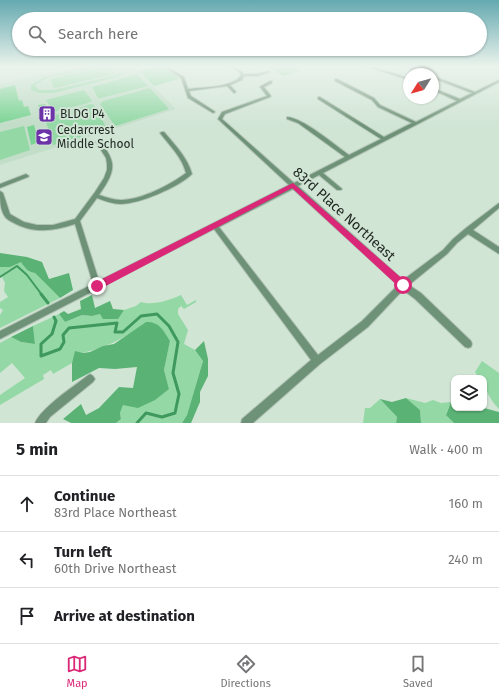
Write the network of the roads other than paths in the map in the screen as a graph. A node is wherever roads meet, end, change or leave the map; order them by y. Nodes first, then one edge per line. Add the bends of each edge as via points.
1 (228, 85) edge
2 (186, 86) edge
3 (222, 86) edge
4 (264, 86) edge
5 (347, 86) edge
6 (456, 86) edge
7 (490, 86) edge
8 (187, 90) junction
9 (234, 92) dead end
10 (439, 92) edge
11 (475, 93) junction
12 (319, 98) dead end
13 (459, 100) junction
14 (213, 112) dead end
15 (289, 118) dead end
16 (415, 123) junction
17 (162, 133) dead end
18 (384, 139) junction
19 (98, 142) dead end
20 (349, 157) junction
21 (319, 172) junction
22 (26, 176) dead end
23 (293, 185) junction
24 (0, 186) edge
25 (339, 189) dead end
26 (0, 193) edge
27 (96, 196) junction
28 (499, 205) edge
29 (77, 221) junction
30 (215, 226) junction
31 (468, 230) junction
32 (499, 251) edge
33 (403, 285) junction
34 (97, 286) junction
35 (0, 335) edge
36 (468, 344) dead end
37 (318, 361) junction
38 (90, 379) dead end
39 (40, 423) edge
40 (246, 423) edge

1 - 9 street
2 - 8 street
3 - 8 street
4 - 23 street, 83rd Place Northeast via 262,87 269,96 223,113 220,119
5 - 16 street via 373,99 379,106
6 - 11 street
7 - 11 street
8 - 14 street via 189,97
10 - 13 street
11 - 13 street
12 - 18 street
13 - 16 street
15 - 20 street via 300,122
16 - 18 street
17 - 27 street via 188,164 189,174 178,182 128,201 119,202
18 - 20 street
19 - 27 street via 110,162 110,171
20 - 21 street
21 - 23 street
21 - 25 street
22 - 24 street
23 - 30 street
23 - 33 street, 83rd Place Northeast
26 - 29 street via 7,215 18,223 45,228
27 - 29 street
28 - 31 street
29 - 34 street
30 - 34 street
30 - 37 street
31 - 32 street
31 - 33 street
33 - 36 street, 83rd Place Northeast
33 - 37 street via 365,324
34 - 35 street
37 - 40 street
38 - 39 street via 47,414

